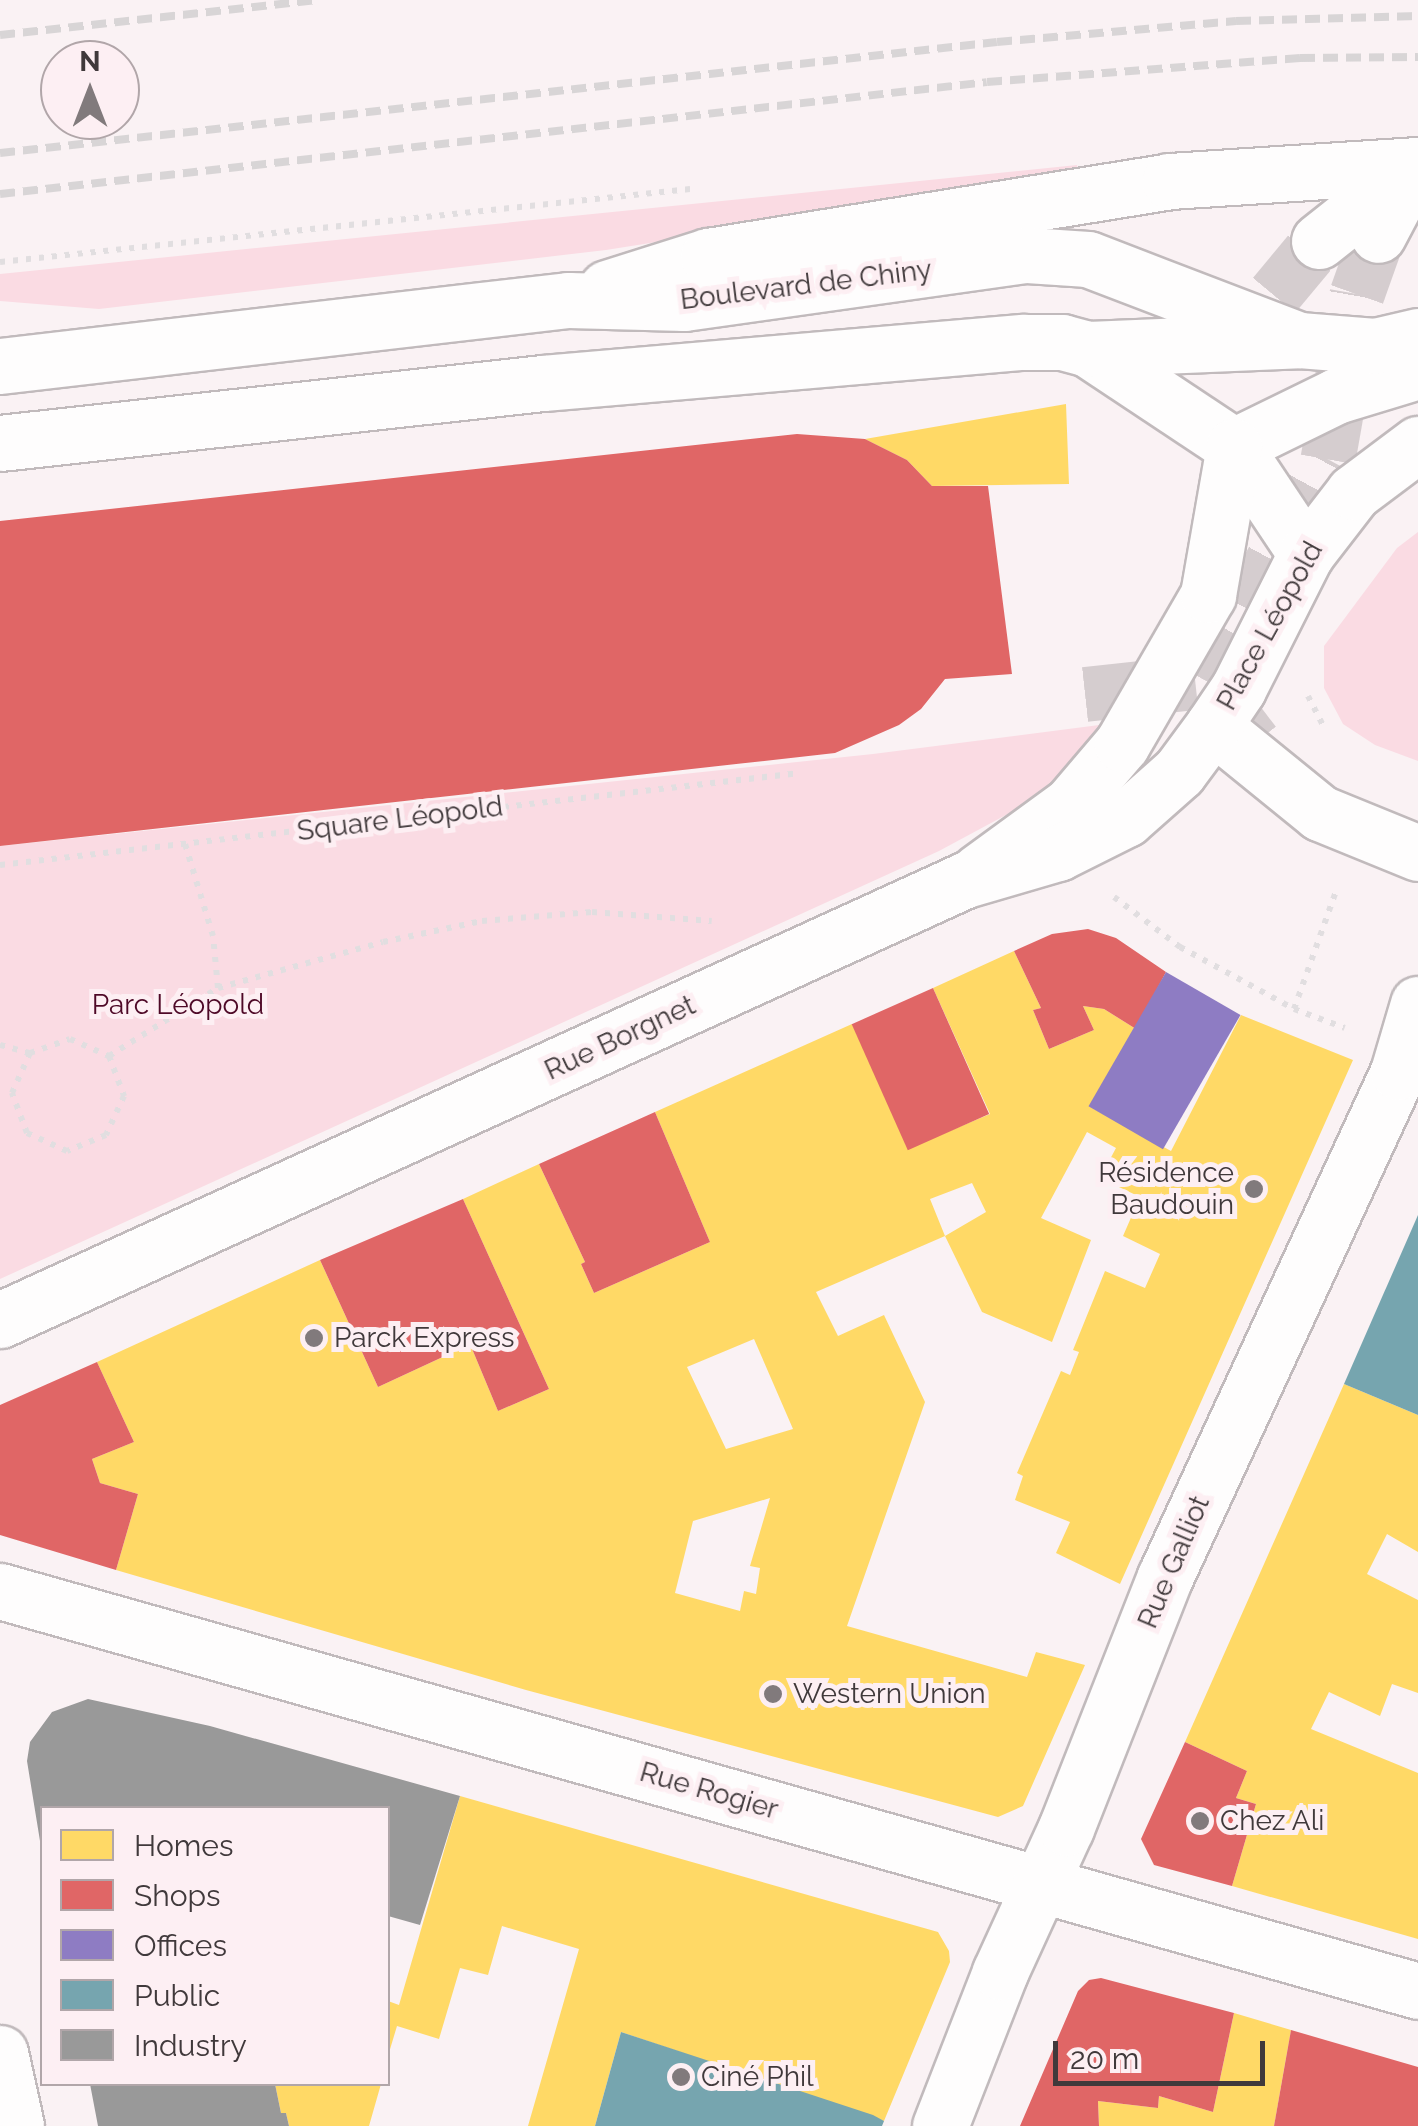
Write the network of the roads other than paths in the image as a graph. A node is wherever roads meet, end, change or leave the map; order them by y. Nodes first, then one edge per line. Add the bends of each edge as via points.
1 (1417, 165) edge
2 (1378, 235) tunnel mouth
3 (1319, 241) tunnel mouth
4 (568, 300) junction
5 (1418, 336) edge
6 (1298, 340) junction
7 (1088, 350) junction
8 (0, 366) edge
9 (1418, 372) edge
10 (0, 443) edge
11 (1418, 444) edge
12 (1234, 446) junction
13 (1306, 554) junction
14 (1163, 673) junction
15 (1214, 726) junction
16 (1418, 853) edge
17 (965, 880) junction
18 (1411, 1027) edge
19 (0, 1320) edge
20 (0, 1591) edge
21 (1040, 1884) junction
22 (1418, 1991) edge
23 (0, 2053) edge
24 (16, 2126) edge
25 (940, 2126) edge

1 - 2 main road
1 - 3 main road
1 - 4 main road via 1170,181 708,256
4 - 6 main road, Boulevard de Chiny via 684,304 1027,255 1088,259
4 - 8 main road, Boulevard de Chiny
5 - 6 main road, Boulevard de Chiny via 1374,346
6 - 7 main road
7 - 10 main road via 1024,342 543,382
7 - 12 main road
9 - 12 main road via 1336,396
11 - 13 main road, Place Léopold via 1354,492
12 - 13 main road
12 - 14 main road via 1208,595
13 - 15 main road, Place Léopold
14 - 15 main road
14 - 17 main road via 1095,779 1035,833
15 - 16 main road, Place Léopold via 1320,813
15 - 17 main road, Rue Borgnet via 1151,799 1092,839
17 - 19 main road, Rue Borgnet
18 - 21 main road, Rue Galliot via 1398,1072 1164,1576
20 - 21 main road, Rue Rogier
21 - 22 main road, Rue Rogier
21 - 25 main road, Rue Galliot
23 - 24 main road

